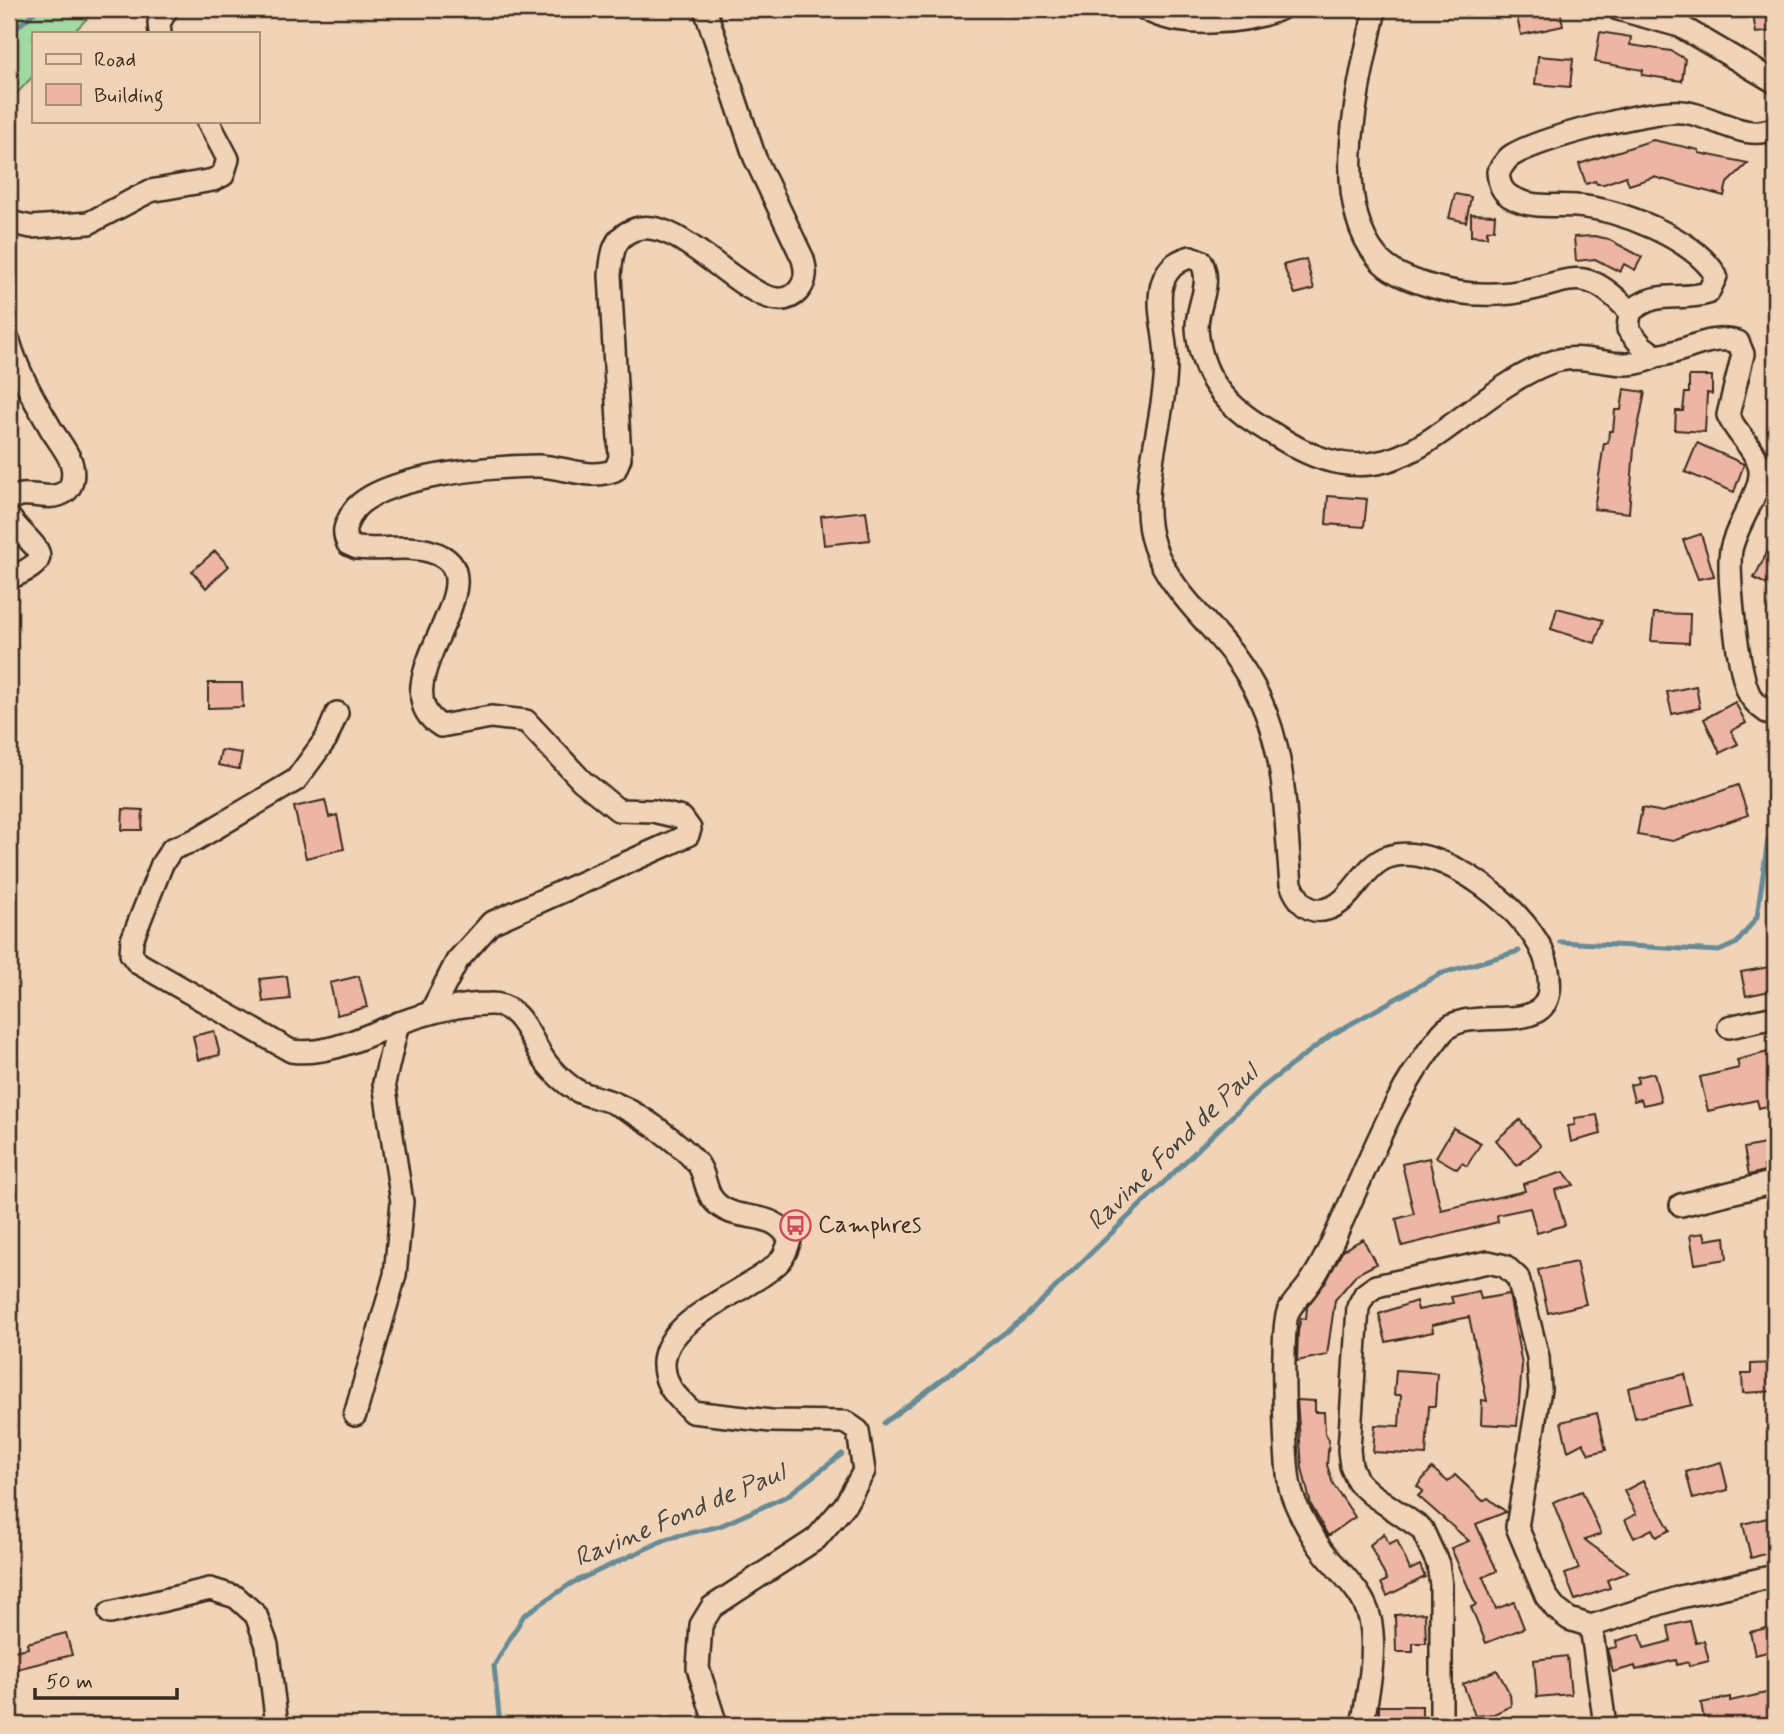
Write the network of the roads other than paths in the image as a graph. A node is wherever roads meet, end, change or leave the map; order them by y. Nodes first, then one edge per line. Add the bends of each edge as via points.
1 (167, 9) edge
2 (705, 9) edge
3 (1145, 9) edge
4 (1280, 9) edge
5 (1375, 9) edge
6 (1618, 9) edge
7 (160, 32) edge
8 (1775, 82) edge
9 (209, 122) edge
10 (1775, 128) edge
11 (9, 222) edge
12 (1630, 312) junction
13 (9, 341) edge
14 (1656, 356) junction
15 (9, 501) edge
16 (9, 517) edge
17 (9, 578) edge
18 (337, 713) dead end
19 (1775, 717) edge
20 (431, 1012) junction
21 (1775, 1017) edge
22 (398, 1023) junction
23 (1729, 1027) dead end
24 (1775, 1182) edge
25 (1681, 1205) dead end
26 (355, 1415) dead end
27 (1775, 1576) edge
28 (110, 1613) dead end
29 (1591, 1626) junction
30 (276, 1725) edge
31 (716, 1725) edge
32 (1362, 1725) edge
33 (1441, 1725) edge
34 (1605, 1725) edge

1 - 7 street via 159,23
2 - 20 street via 755,158 803,259 806,275 801,287 787,297 765,297 677,235 656,227 628,232 612,251 610,275 620,458 615,470 593,475 537,466 414,480 370,494 344,528 348,544 357,548 432,552 449,561 457,574 457,593 422,684 433,721 441,726 491,717 526,721 582,781 618,810 682,818 690,829 688,835 669,844 491,923 457,961
3 - 4 street via 1168,19 1197,23
5 - 12 street via 1355,108 1352,172 1359,223 1377,257 1407,279 1450,292 1493,294 1586,280 1603,285
6 - 8 street via 1680,26
9 - 11 street via 228,159 223,174 213,180 150,191 89,223 32,227
10 - 12 street via 1744,131 1685,112 1661,111 1531,146 1509,157 1498,172 1500,186 1510,197 1528,204 1576,206 1626,216 1690,249 1708,262 1716,276 1708,293 1689,298 1663,295 1643,300
12 - 14 street via 1628,329
13 - 15 street via 30,392 71,462 72,477 71,487 64,493 22,493
14 - 19 street via 1726,338 1738,342 1742,354 1728,415 1760,472 1734,540 1730,579 1742,675 1750,696
14 - 32 street via 1622,366 1565,357 1512,382 1419,448 1368,466 1332,463 1303,454 1251,422 1216,387 1207,370 1197,326 1207,278 1201,261 1191,257 1177,262 1166,273 1160,290 1166,396 1147,520 1163,566 1262,697 1279,752 1291,884 1298,900 1313,910 1331,908 1384,858 1428,856 1489,889 1519,915 1538,941 1547,965 1548,989 1536,1012 1522,1018 1458,1022 1443,1031 1385,1119 1320,1267 1286,1316 1290,1487 1317,1543 1367,1609 1371,1650
16 - 17 street via 37,550 39,559 35,567
18 - 22 street via 326,739 296,780 172,849 132,940 131,954 138,963 291,1051 313,1054
20 - 22 street
20 - 31 street via 508,1006 546,1063 576,1090 617,1104 680,1145 700,1166 714,1201 728,1210 776,1222 790,1240 782,1260 681,1328 666,1348 670,1387 692,1412 771,1421 845,1422 858,1431 864,1471 845,1505 816,1539 712,1607 701,1625 698,1668
21 - 23 street
22 - 26 street via 384,1083 402,1202 395,1275
24 - 25 street
27 - 29 street via 1681,1597
28 - 30 street via 210,1589 236,1597 256,1615 267,1645
29 - 33 street via 1569,1619 1551,1602 1517,1527 1541,1373 1518,1278 1505,1266 1488,1262 1376,1286 1365,1294 1359,1307 1349,1450 1358,1482 1422,1529 1438,1564
29 - 34 street

